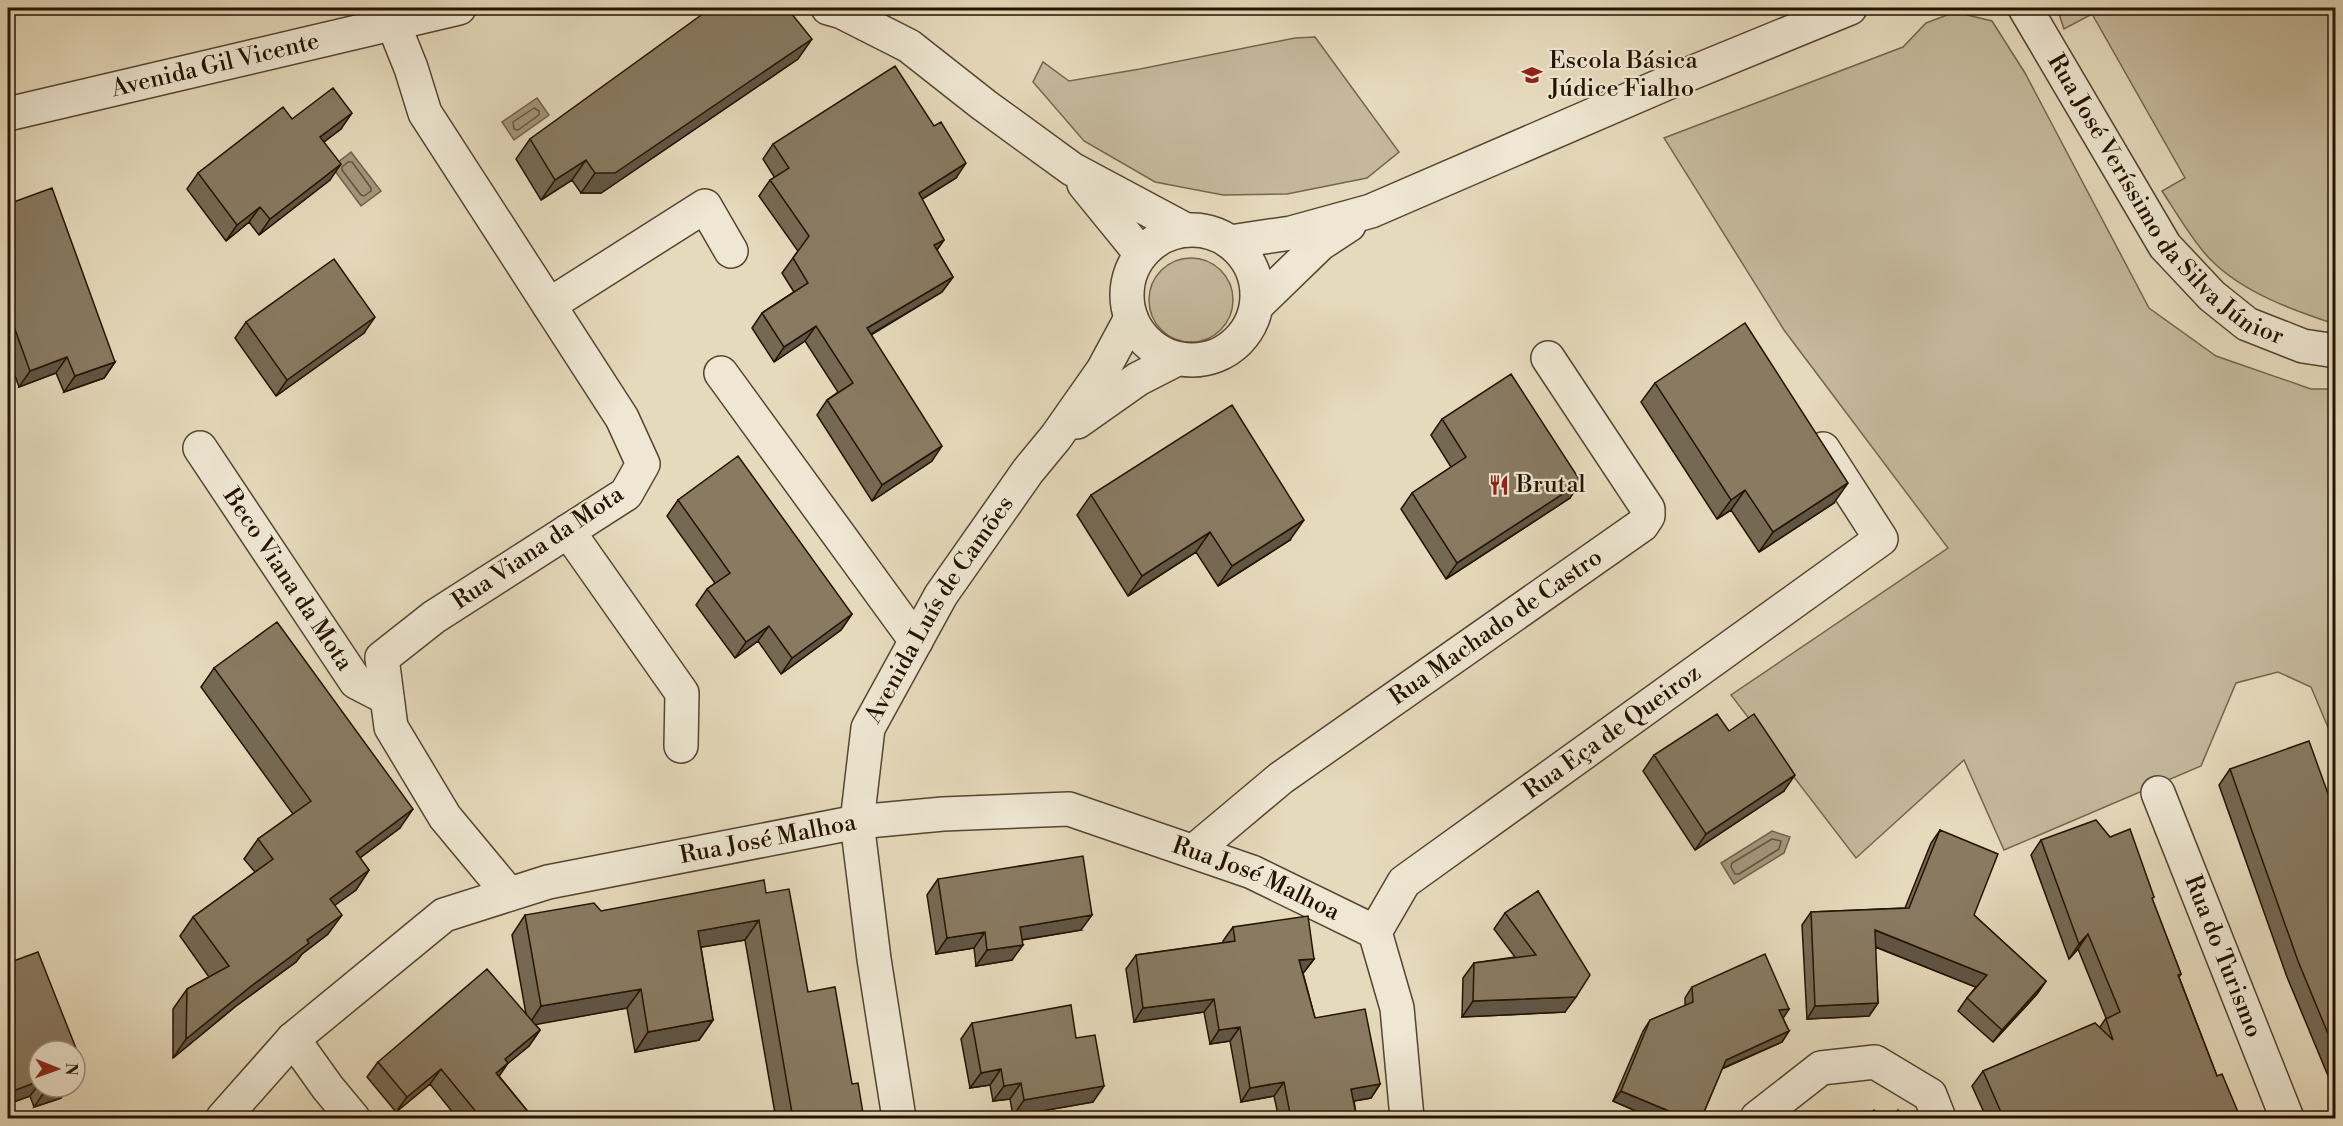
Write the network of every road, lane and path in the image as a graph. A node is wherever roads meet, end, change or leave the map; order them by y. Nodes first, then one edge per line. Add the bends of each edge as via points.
1 (459, 8) edge
2 (828, 8) edge
3 (1850, 8) edge
4 (2025, 8) edge
5 (393, 23) junction
6 (8, 114) edge
7 (1072, 169) junction
8 (1371, 211) junction
9 (1186, 230) junction
10 (1230, 242) junction
11 (732, 251) dead end
12 (1141, 254) junction
13 (549, 305) junction
14 (1257, 305) junction
15 (1131, 318) junction
16 (2336, 351) edge
17 (1548, 358) dead end
18 (1177, 359) junction
19 (721, 373) dead end
20 (1806, 421) edge
21 (1056, 438) junction
22 (200, 448) dead end
23 (568, 531) junction
24 (916, 641) junction
25 (387, 698) junction
26 (681, 746) dead end
27 (2158, 793) dead end
28 (857, 822) junction
29 (1194, 851) junction
30 (509, 894) junction
31 (1375, 932) junction
32 (293, 1039) junction
33 (223, 1119) edge
34 (353, 1119) edge
35 (899, 1119) edge
36 (1407, 1119) edge
37 (1757, 1119) edge
38 (1939, 1119) edge
39 (2287, 1119) edge

1 - 5 street, Avenida Gil Vicente
2 - 7 street via 909,46
3 - 8 street
4 - 16 street, Rua José Veríssimo da Silva Júnior via 2165,246 2212,296 2247,324 2303,346
5 - 6 street, Avenida Gil Vicente
5 - 13 street, Rua Viana da Mota via 425,113
7 - 9 street
7 - 12 street
8 - 10 street via 1291,233
8 - 14 street via 1320,244
9 - 10 street via 1217,234
9 - 12 street via 1169,233
10 - 14 street via 1244,254 1253,270 1258,287
11 - 13 street via 705,206
12 - 15 street via 1130,273 1127,296
13 - 23 street, Rua Viana da Mota via 622,418 643,464 626,494
14 - 18 street via 1251,326 1237,343 1219,355 1198,361
15 - 18 street via 1141,336 1157,350
15 - 21 street via 1103,370
17 - 29 street, Rua Machado de Castro via 1648,509 1642,525 1281,778
18 - 21 street via 1138,379
19 - 24 street
20 - 31 street, Rua Eça de Queiroz via 1881,539 1404,882
21 - 24 street, Avenida Luís de Camões via 1028,471 941,595
22 - 25 street, Beco Viana da Mota via 356,682
23 - 25 street, Rua Viana da Mota via 434,617 382,658
23 - 26 street via 682,693
24 - 28 street, Avenida Luís de Camões via 868,728
25 - 30 street, Rua Viana da Mota via 390,727 445,817
27 - 39 street, Rua do Turismo
28 - 29 street, Rua José Malhoa via 1069,809
28 - 30 street, Rua José Malhoa via 549,882
28 - 35 street, Avenida Luís de Camões
29 - 31 street, Rua José Malhoa via 1252,872
30 - 32 street, Rua José Malhoa via 444,915
31 - 36 street via 1398,1008
32 - 33 street, Rua José Malhoa
32 - 34 street
37 - 38 street via 1821,1068 1875,1062 1930,1095

